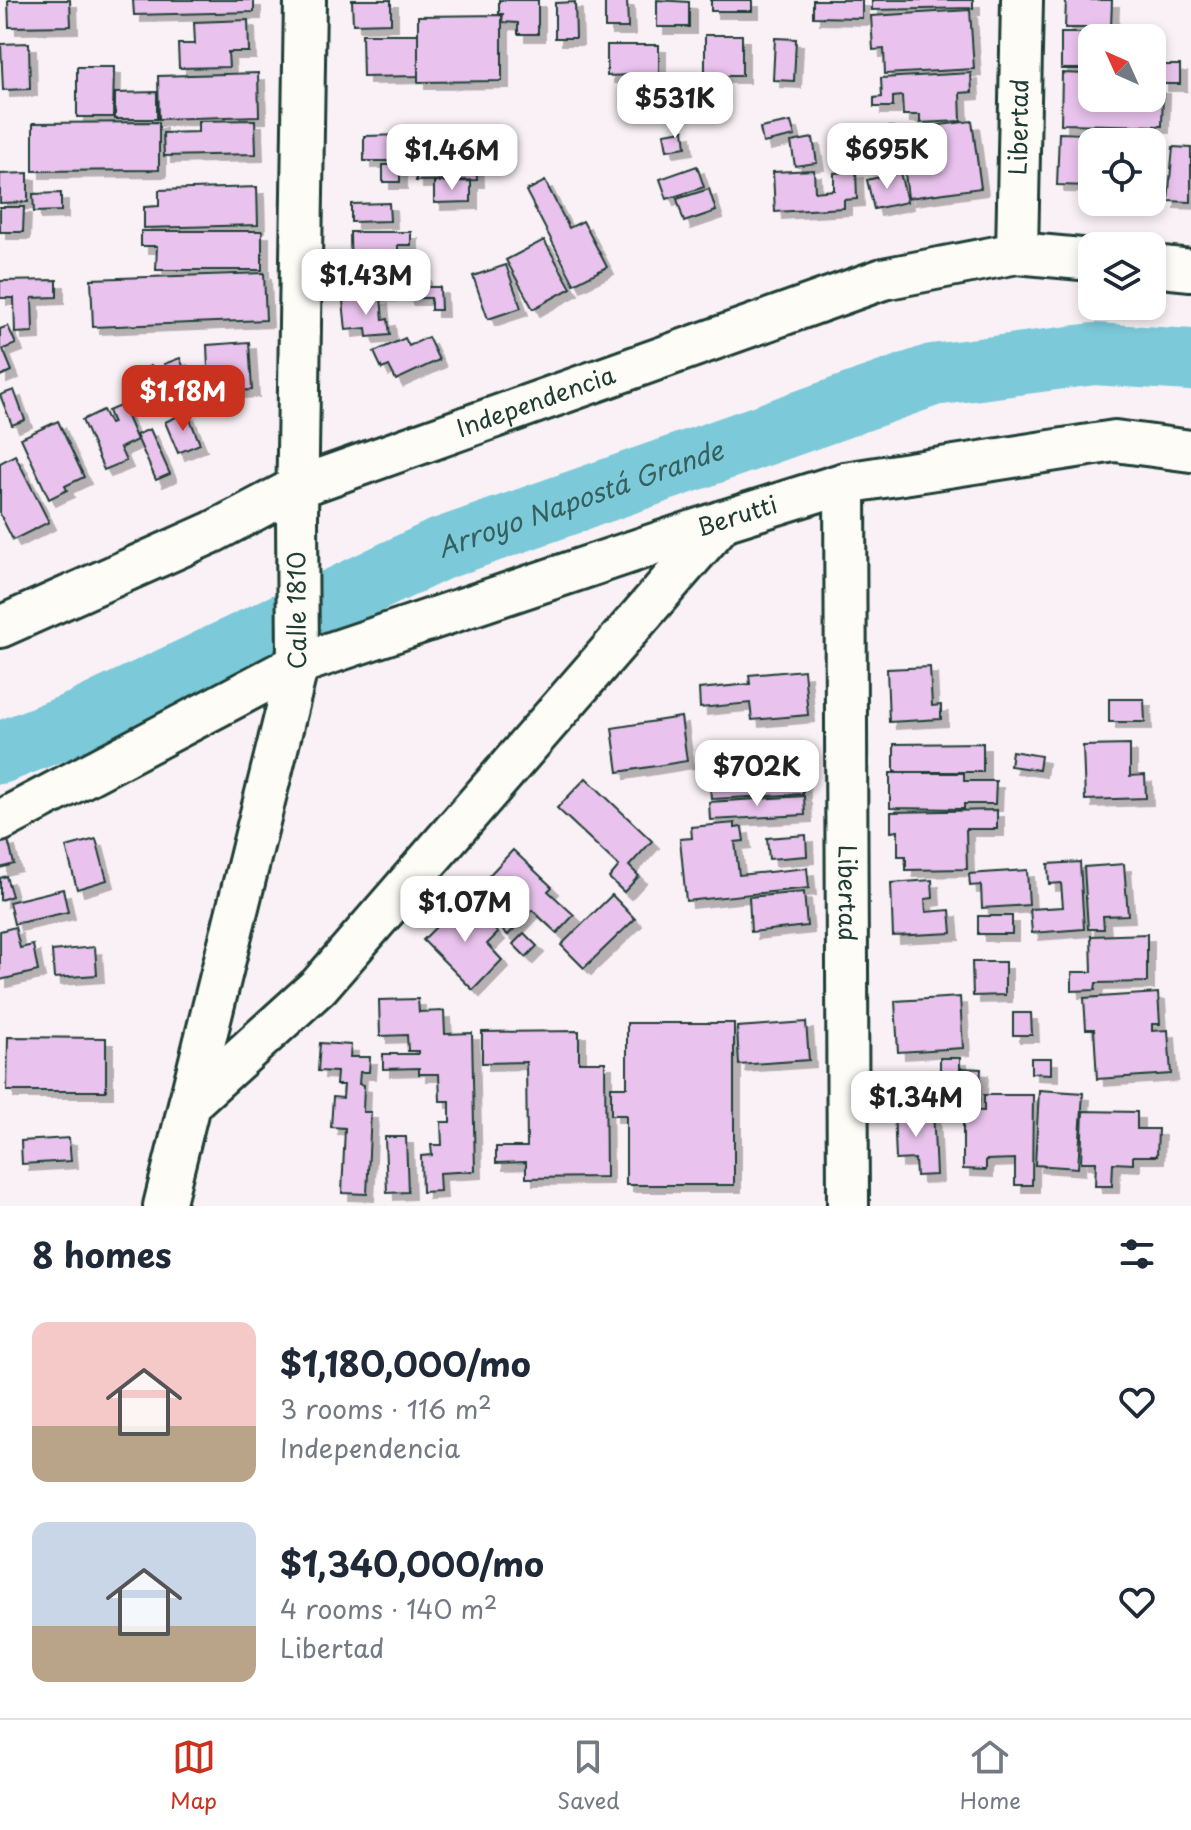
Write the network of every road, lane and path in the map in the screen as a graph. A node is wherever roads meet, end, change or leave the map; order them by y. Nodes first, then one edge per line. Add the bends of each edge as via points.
1 (305, 0) edge
2 (1022, 0) edge
3 (1017, 253) junction
4 (1078, 259) edge
5 (1166, 267) edge
6 (1191, 270) edge
7 (1191, 451) edge
8 (845, 483) junction
9 (297, 502) junction
10 (723, 521) junction
11 (0, 627) edge
12 (298, 651) junction
13 (0, 821) edge
14 (189, 1104) junction
15 (164, 1206) edge
16 (848, 1206) edge

1 - 9 street, Calle 1810
2 - 3 street, Libertad
3 - 4 street, Independencia
3 - 9 street, Independencia via 883,279
5 - 6 street
7 - 8 street, Berutti via 1115,441
8 - 10 street, Berutti
8 - 16 street, Libertad
9 - 11 street, Independencia via 213,532
9 - 12 street, Calle 1810
10 - 12 street, Berutti
10 - 14 street via 319,986
12 - 13 street, Berutti
12 - 14 street, Calle 1810
14 - 15 street, Calle 1810

